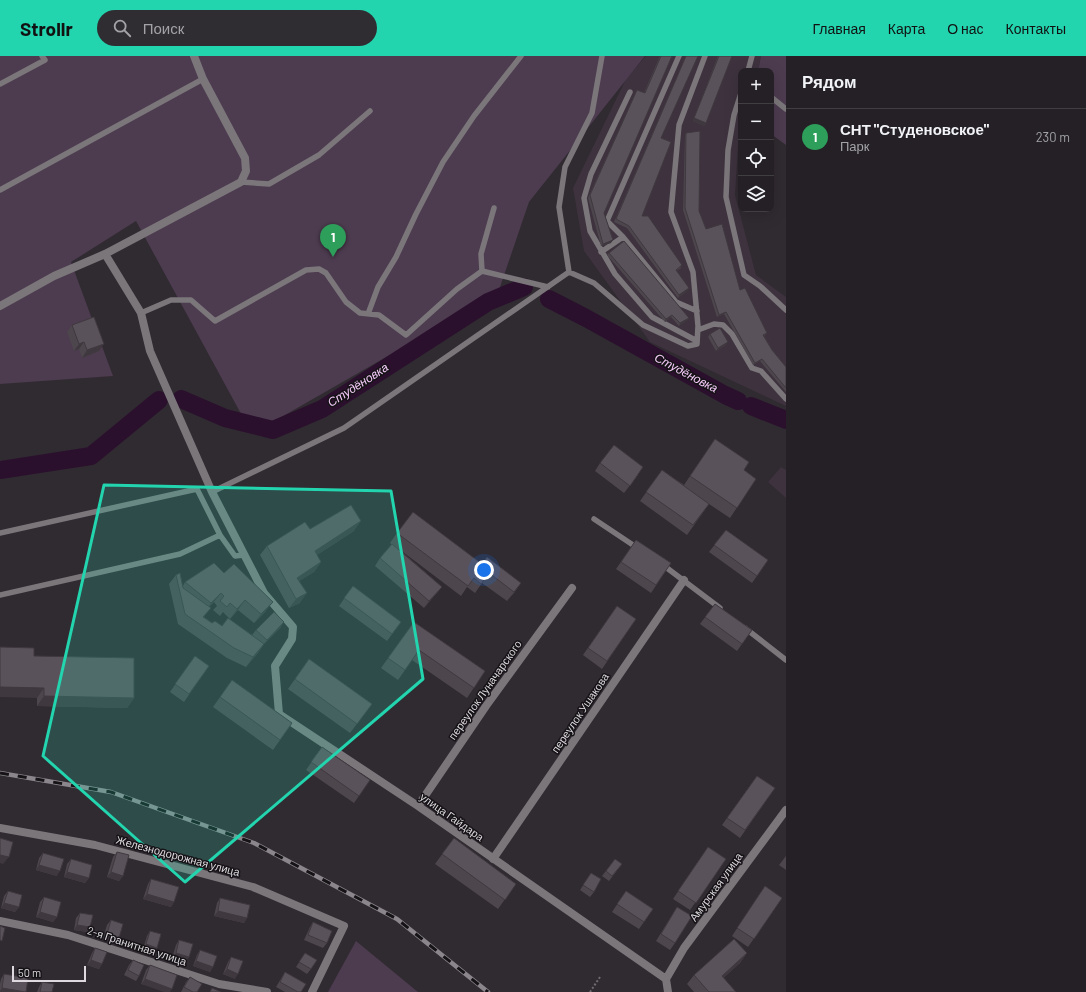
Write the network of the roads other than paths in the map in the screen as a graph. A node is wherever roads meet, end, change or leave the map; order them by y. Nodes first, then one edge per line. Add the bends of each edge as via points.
1 (42, 56) edge
2 (194, 56) edge
3 (521, 56) edge
4 (602, 56) edge
5 (679, 56) edge
6 (705, 56) edge
7 (752, 56) edge
8 (749, 68) edge
9 (203, 79) junction
10 (0, 84) edge
11 (630, 92) dead end
12 (774, 99) edge
13 (738, 102) edge
14 (786, 109) edge
15 (370, 111) dead end
16 (241, 182) junction
17 (0, 190) edge
18 (494, 208) dead end
19 (624, 237) junction
20 (601, 252) junction
21 (105, 254) junction
22 (482, 270) junction
23 (569, 272) junction
24 (548, 286) junction
25 (0, 306) edge
26 (786, 310) edge
27 (697, 311) junction
28 (141, 313) junction
29 (368, 314) junction
30 (698, 330) junction
31 (697, 341) junction
32 (786, 399) edge
33 (212, 492) junction
34 (594, 519) dead end
35 (0, 533) edge
36 (220, 535) junction
37 (646, 554) edge
38 (244, 555) junction
39 (659, 562) edge
40 (684, 580) junction
41 (572, 588) dead end
42 (0, 595) edge
43 (728, 614) edge
44 (739, 623) edge
45 (786, 660) edge
46 (418, 806) junction
47 (786, 810) edge
48 (0, 828) edge
49 (493, 859) junction
50 (0, 921) edge
51 (666, 979) junction
52 (266, 992) edge
53 (312, 992) edge
54 (668, 992) edge

1 - 10 lane via 45,60
2 - 9 street
3 - 29 lane via 474,116 443,162 396,257 378,287
4 - 23 lane via 592,113 565,167 558,207
5 - 19 lane via 607,221
6 - 27 lane via 680,125 671,212 693,272
7 - 8 lane
9 - 16 street via 245,158 246,171
9 - 17 lane
11 - 20 lane via 591,174 584,198 590,231
12 - 14 lane
13 - 26 lane via 728,150 726,197 744,275
15 - 16 lane via 319,155 269,184
16 - 21 street
18 - 22 lane via 481,254
19 - 20 lane
19 - 27 lane via 676,302
20 - 31 lane via 615,274 652,317
21 - 25 street via 54,276
21 - 28 street
22 - 24 lane
22 - 29 lane via 406,335 379,315
23 - 24 lane
23 - 31 lane via 594,283 642,325 688,346 697,344
24 - 33 lane via 344,428
27 - 30 lane
28 - 29 lane via 171,300 191,300 215,321 306,270 319,269 326,273 346,302 360,313
28 - 33 street via 150,351
30 - 31 lane
30 - 32 lane via 714,324 723,325 732,334 752,368 761,371
33 - 38 street
34 - 37 lane
35 - 36 lane via 197,489
36 - 38 lane via 235,556
36 - 42 lane via 180,554
38 - 46 street, улица Гайдара via 264,593 293,627 292,638 275,666 280,714
39 - 40 lane
40 - 43 lane
40 - 49 street, переулок Ушакова
41 - 46 street, переулок Луначарского via 486,706
44 - 45 lane
46 - 49 street, улица Гайдара
47 - 51 street, Амурская улица via 684,948
48 - 53 street, Железнодорожная улица via 95,845 253,887 344,926
49 - 51 street, улица Гайдара
50 - 52 street, 2-я Гранитная улица via 68,935 219,984
51 - 54 street

